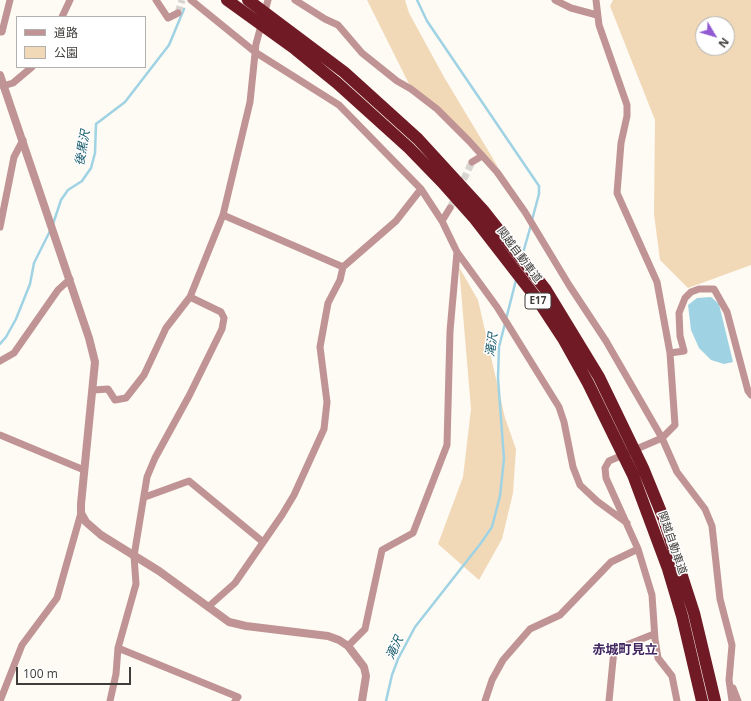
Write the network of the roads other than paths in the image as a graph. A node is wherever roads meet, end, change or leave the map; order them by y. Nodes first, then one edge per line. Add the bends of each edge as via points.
1 (10, 0) edge
2 (70, 0) edge
3 (156, 0) edge
4 (191, 0) edge
5 (227, 0) edge
6 (248, 0) edge
7 (268, 0) edge
8 (295, 0) edge
9 (555, 0) edge
10 (596, 0) edge
11 (178, 13) dead end
12 (597, 15) junction
13 (62, 16) edge
14 (0, 32) edge
15 (255, 52) junction
16 (31, 68) edge
17 (0, 75) edge
18 (4, 86) junction
19 (23, 140) junction
20 (482, 156) junction
21 (472, 162) tunnel mouth
22 (421, 189) junction
23 (450, 208) tunnel mouth
24 (223, 215) junction
25 (442, 221) junction
26 (0, 226) edge
27 (457, 252) junction
28 (343, 267) junction
29 (70, 279) junction
30 (190, 297) junction
31 (670, 353) junction
32 (0, 361) edge
33 (94, 390) junction
34 (751, 395) edge
35 (0, 435) edge
36 (662, 438) junction
37 (84, 470) junction
38 (145, 497) junction
39 (81, 513) junction
40 (628, 524) junction
41 (263, 542) junction
42 (638, 549) junction
43 (134, 556) junction
44 (208, 607) junction
45 (654, 634) junction
46 (348, 646) junction
47 (118, 648) junction
48 (729, 680) junction
49 (3, 687) edge
50 (0, 701) edge
51 (110, 701) edge
52 (235, 701) edge
53 (362, 701) edge
54 (485, 701) edge
55 (609, 701) edge
56 (677, 701) edge
57 (702, 701) edge
58 (715, 701) edge
59 (732, 701) edge
60 (738, 701) edge

1 - 14 street
2 - 13 street
3 - 11 street via 168,18
4 - 15 street
5 - 57 highway, 関越自動車道 / E17 via 337,82 409,148 475,219 564,340 633,475 668,569
6 - 58 highway, 関越自動車道 / E17 via 344,72 418,139 483,210 546,290 599,377 643,468 663,517 692,606
7 - 15 street
8 - 20 street via 338,25 362,53 437,109
9 - 12 street via 571,8
10 - 12 street
12 - 31 street via 627,105 617,193 657,282
15 - 22 street via 339,105
15 - 24 street via 250,102
16 - 18 street via 13,83
17 - 18 street
18 - 19 street
19 - 26 street via 14,157
19 - 29 street
20 - 21 street
20 - 36 street via 497,172 525,212 606,341
22 - 25 street
22 - 28 street via 396,221
23 - 25 street
24 - 28 street
24 - 30 street
25 - 27 street
27 - 40 street via 497,307 559,408 573,467 580,485
27 - 46 street via 450,331 447,445 413,533 382,550 365,629
28 - 41 street via 340,280 328,303 320,347 328,402 324,429 294,495
29 - 32 street via 58,290 14,353
29 - 33 street via 93,350
30 - 33 street via 166,328 144,375 126,398 115,400 108,389
30 - 38 street via 221,312 224,318 222,329 155,458 147,477
31 - 34 street via 684,351 680,336 679,313 685,298 691,292 700,289 714,289 727,312
31 - 36 street via 675,425
33 - 37 street
35 - 37 street
36 - 40 street via 609,461 605,468 606,478
36 - 48 street via 677,472 704,509 712,526 720,599 732,645
37 - 39 street
38 - 41 street via 189,481
38 - 43 street
39 - 43 street via 93,530
39 - 49 street via 57,598 22,645
40 - 42 street
41 - 44 street via 235,583
42 - 45 street via 652,595
42 - 54 street via 611,562 560,615 530,629 503,660 492,680
43 - 44 street
43 - 47 street via 136,584
44 - 46 street via 229,622 328,636
45 - 55 street via 614,650
45 - 56 street via 658,658 672,676
46 - 53 street via 361,661 366,676
47 - 51 street
47 - 52 street via 238,697
48 - 59 street
48 - 60 street
49 - 50 street

